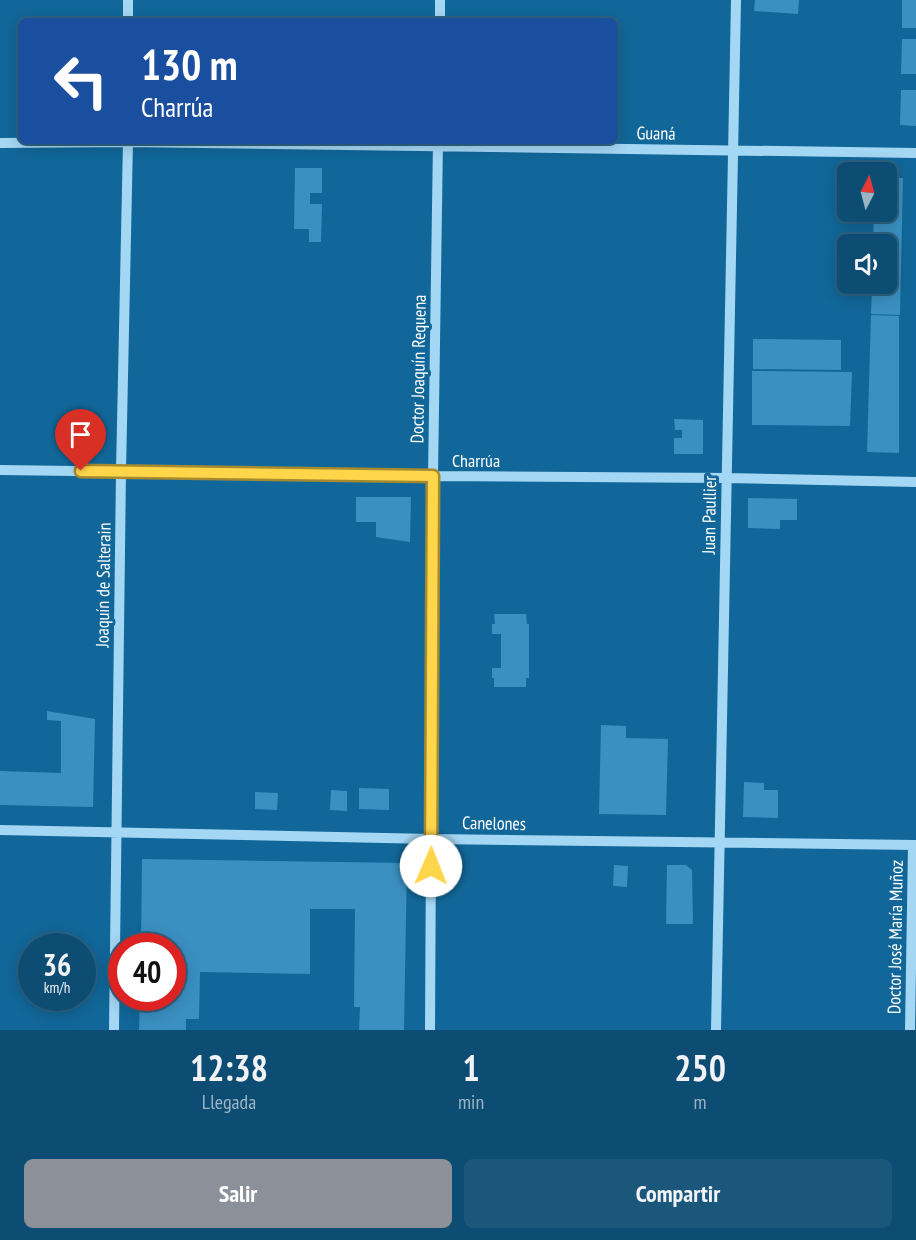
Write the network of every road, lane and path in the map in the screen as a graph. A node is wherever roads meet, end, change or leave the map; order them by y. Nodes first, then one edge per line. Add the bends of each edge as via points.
1 (128, 0) edge
2 (440, 0) edge
3 (736, 0) edge
4 (128, 18) edge
5 (440, 18) edge
6 (0, 142) edge
7 (18, 142) edge
8 (128, 144) edge
9 (438, 144) edge
10 (475, 144) edge
11 (732, 151) junction
12 (916, 153) edge
13 (0, 470) edge
14 (121, 471) junction
15 (433, 476) junction
16 (726, 478) junction
17 (916, 482) edge
18 (0, 830) edge
19 (116, 832) junction
20 (432, 839) junction
21 (718, 842) junction
22 (915, 845) edge
23 (114, 1030) edge
24 (430, 1030) edge
25 (716, 1030) edge
26 (910, 1030) edge

1 - 4 street
2 - 5 street
3 - 11 street, Juan Paullier
6 - 7 street, Guaná
8 - 14 street, Joaquín de Salterain
9 - 15 street, Doctor Joaquín Requena
10 - 11 street, Guaná
11 - 12 street, Guaná
11 - 16 street, Juan Paullier
13 - 14 street, Charrúa
14 - 15 street, Charrúa
14 - 19 street, Joaquín de Salterain
15 - 16 street, Charrúa
15 - 20 street, Doctor Joaquín Requena
16 - 17 street, Charrúa
16 - 21 street, Juan Paullier
18 - 19 street, Canelones
19 - 20 street, Canelones
19 - 23 street, Joaquín de Salterain
20 - 21 street, Canelones
20 - 24 street, Doctor Joaquín Requena
21 - 22 street, Canelones
21 - 25 street, Juan Paullier
22 - 26 street, Doctor José María Muñoz

